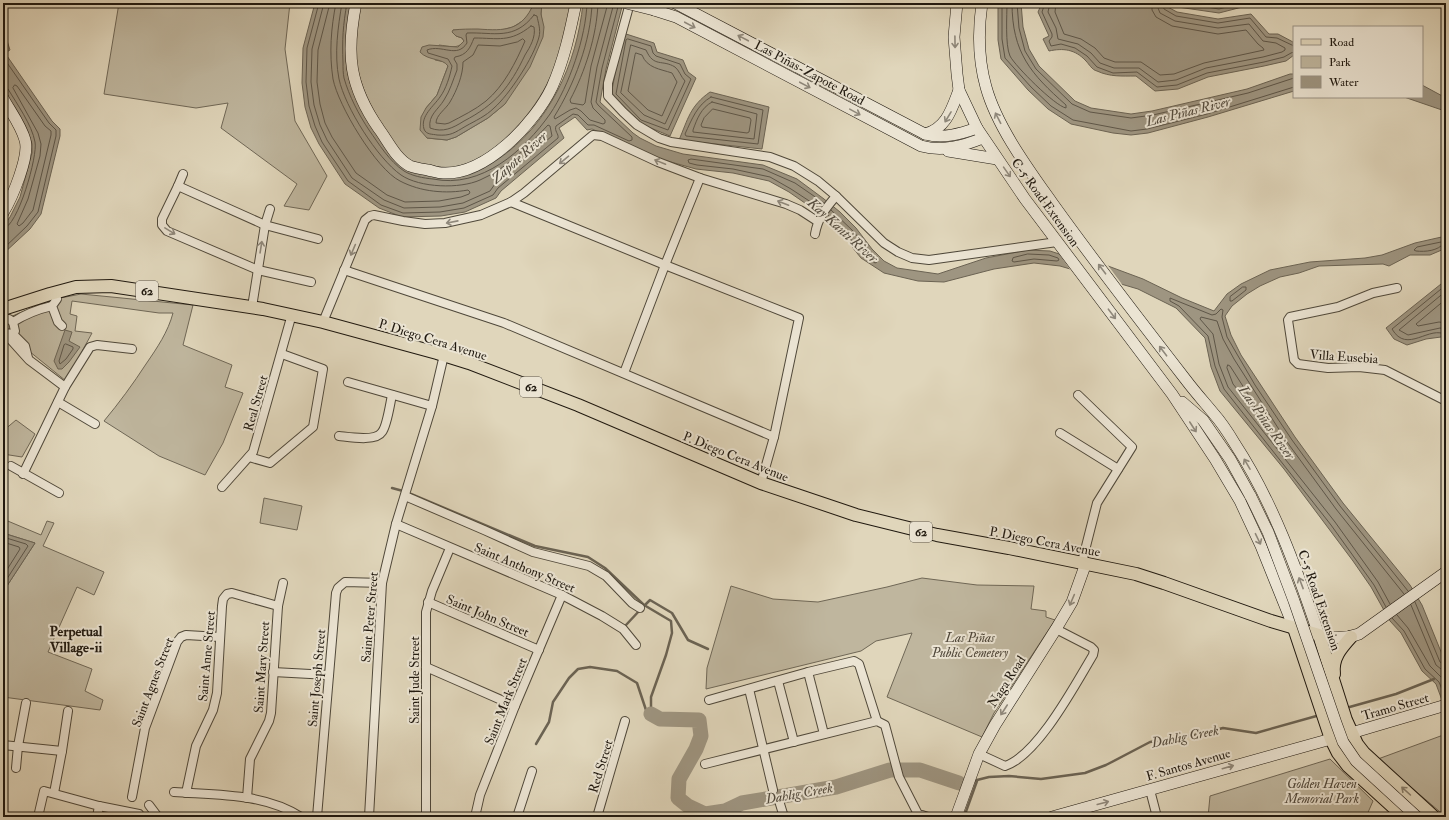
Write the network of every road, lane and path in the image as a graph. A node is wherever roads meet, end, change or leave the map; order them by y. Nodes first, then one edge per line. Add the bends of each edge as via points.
1 (356, 3) edge
2 (576, 3) edge
3 (626, 3) edge
4 (630, 3) edge
5 (675, 3) edge
6 (957, 3) edge
7 (982, 3) edge
8 (959, 90) junction
9 (3, 98) edge
10 (977, 128) junction
11 (926, 134) junction
12 (983, 138) junction
13 (938, 149) junction
14 (998, 159) junction
15 (183, 174) dead end
16 (700, 178) junction
17 (178, 186) junction
18 (835, 198) junction
19 (511, 202) junction
20 (270, 209) dead end
21 (3, 213) edge
22 (819, 218) junction
23 (265, 225) junction
24 (1073, 231) junction
25 (815, 234) dead end
26 (318, 238) dead end
27 (1060, 244) junction
28 (665, 266) junction
29 (258, 270) junction
30 (344, 270) junction
31 (311, 282) dead end
32 (1397, 288) dead end
33 (252, 307) junction
34 (3, 309) edge
35 (292, 314) junction
36 (3, 316) edge
37 (13, 322) junction
38 (323, 322) junction
39 (62, 326) dead end
40 (3, 332) edge
41 (13, 334) junction
42 (132, 349) dead end
43 (282, 354) junction
44 (444, 355) junction
45 (29, 360) junction
46 (624, 373) junction
47 (348, 382) dead end
48 (1187, 382) junction
49 (65, 386) junction
50 (1172, 394) junction
51 (392, 395) junction
52 (1078, 395) dead end
53 (1446, 401) edge
54 (58, 402) junction
55 (432, 406) junction
56 (1203, 420) junction
57 (95, 424) dead end
58 (1060, 433) dead end
59 (339, 436) dead end
60 (774, 438) junction
61 (249, 457) junction
62 (11, 466) dead end
63 (1118, 469) junction
64 (23, 474) junction
65 (761, 483) junction
66 (222, 487) dead end
67 (59, 494) dead end
68 (405, 496) junction
69 (396, 524) junction
70 (450, 548) junction
71 (1084, 563) junction
72 (1446, 572) edge
73 (283, 582) dead end
74 (382, 583) junction
75 (562, 595) junction
76 (428, 602) junction
77 (278, 606) junction
78 (640, 608) dead end
79 (1294, 628) junction
80 (1056, 629) junction
81 (1319, 635) junction
82 (220, 637) junction
83 (1351, 637) junction
84 (636, 645) dead end
85 (539, 650) junction
86 (426, 667) junction
87 (273, 672) junction
88 (808, 672) junction
89 (329, 675) junction
90 (778, 681) junction
91 (750, 689) junction
92 (1336, 689) junction
93 (709, 700) dead end
94 (26, 703) dead end
95 (515, 706) junction
96 (1441, 706) edge
97 (68, 711) dead end
98 (625, 721) dead end
99 (877, 721) junction
100 (1351, 733) junction
101 (824, 734) junction
102 (1331, 739) junction
103 (794, 742) junction
104 (3, 744) edge
105 (18, 746) junction
106 (764, 750) junction
107 (62, 751) junction
108 (979, 754) junction
109 (705, 764) dead end
110 (16, 768) dead end
111 (532, 771) dead end
112 (773, 790) dead end
113 (1150, 790) junction
114 (174, 792) dead end
115 (54, 793) junction
116 (186, 793) junction
117 (132, 797) dead end
118 (247, 798) junction
119 (780, 804) dead end
120 (149, 805) dead end
121 (99, 806) junction
122 (139, 815) edge
123 (1058, 816) edge
124 (38, 817) edge
125 (97, 817) edge
126 (158, 817) edge
127 (301, 817) edge
128 (317, 817) edge
129 (369, 817) edge
130 (426, 817) edge
131 (476, 817) edge
132 (517, 817) edge
133 (597, 817) edge
134 (784, 817) edge
135 (918, 817) edge
136 (928, 817) edge
137 (956, 817) edge
138 (1157, 817) edge
139 (1404, 817) edge
140 (1417, 817) edge
141 (1434, 817) edge

1 - 2 main road via 351,28 352,69 354,82 366,107 403,161 410,166 443,173 481,163 509,143 529,122 541,106 559,70
3 -> 13 main road, Las Piñas-Zapote Road, bridge via 676,17 909,140 921,146
4 - 18 street via 608,83 608,96 637,126 671,142 770,156 794,166 818,181
11 -> 5 main road, Las Piñas-Zapote Road
6 -> 8 main road, C-5 Road Extension via 955,54
24 -> 7 main road, C-5 Road Extension via 1018,152 992,104 979,50
8 - 10 main road, C-5 Road Extension
8 -> 11 main road via 945,122
9 - 21 main road via 22,132 26,145 15,189
10 - 11 main road, Las Piñas-Zapote Road via 937,137
10 - 12 main road, C-5 Road Extension
12 - 13 main road, Las Piñas-Zapote Road via 954,148
12 - 14 main road, C-5 Road Extension
13 - 14 main road
14 -> 27 main road, C-5 Road Extension
15 - 17 street
16 -> 19 street via 602,136 593,135
22 -> 16 street via 786,204
16 - 28 street
17 - 23 street
17 -> 29 street via 162,219 162,225 167,231
18 - 22 street
18 - 27 street via 884,244 912,258 929,260
19 - 28 street
19 -> 30 street via 481,214 445,223 425,224 370,216 365,220
20 - 23 street
22 - 25 street
23 - 26 street
29 -> 23 street
24 - 27 main road
48 -> 24 main road, C-5 Road Extension
27 -> 50 main road, C-5 Road Extension
28 - 46 street
28 - 60 street via 798,318
29 - 31 street
29 - 33 street
30 - 38 street
30 - 46 street via 504,324
32 - 53 street, Villa Eusebia via 1374,293 1338,307 1290,317 1288,320 1294,360 1298,364 1321,367 1385,370
33 - 34 main road, P. Diego Cera Avenue / 62 via 111,286 76,287
33 - 35 main road, P. Diego Cera Avenue / 62
35 - 38 main road, P. Diego Cera Avenue / 62
35 - 43 street, Real Street
36 - 37 street
37 - 39 street via 54,303 58,322
37 - 41 street
38 - 44 main road, P. Diego Cera Avenue / 62
40 - 41 street
40 - 45 street
41 - 45 street via 25,346
42 - 49 street via 97,345 90,347
43 - 61 street, Real Street via 253,452
43 - 61 street via 324,369 313,427 270,464
44 - 55 street, Saint Peter Street
44 - 65 main road, P. Diego Cera Avenue / 62 via 578,405
45 - 49 street
46 - 60 street
47 - 51 street
48 - 56 main road, C-5 Road Extension
81 -> 48 main road, C-5 Road Extension via 1283,536 1249,468 1216,416
49 - 54 street
50 - 56 main road, C-5 Road Extension
50 -> 79 main road, C-5 Road Extension via 1240,501
51 - 55 street
51 - 59 street via 381,434 374,438
52 - 63 street via 1132,447
54 - 57 street
54 - 64 street
55 - 68 street, Saint Peter Street
56 - 140 main road, C-5 Road Extension, bridge via 1230,459 1251,497 1282,569 1343,742 1359,764
58 - 63 street
60 - 65 street
61 - 66 street, Real Street
62 - 64 street
63 - 71 street via 1096,503
64 - 67 street
65 - 71 main road, P. Diego Cera Avenue / 62 via 856,515 908,529
68 - 69 street, Saint Peter Street
68 - 78 street via 533,552 589,566 606,576
69 - 70 street, Saint Anthony Street
69 - 74 street, Saint Peter Street
70 - 75 street, Saint Anthony Street
70 - 76 street, Saint Jude Street
71 - 79 main road, P. Diego Cera Avenue / 62 via 1136,574
71 -> 80 main road, Naga Road via 1072,602
72 - 83 main road, P. Diego Cera Avenue / 62 via 1381,619
73 - 77 street, Saint Mary Street
74 - 89 street, Saint Joseph Street via 350,581 338,588
74 - 129 street, Saint Peter Street
75 - 84 street, Saint Anthony Street via 623,629
75 - 85 street, Saint Mark Street
76 - 85 street, Saint John Street
76 - 86 street, Saint Jude Street
77 - 82 street, Saint Anne Street via 236,594 227,594 223,599
77 - 87 street, Saint Mary Street
79 - 81 main road, P. Diego Cera Avenue / 62
79 - 102 main road, C-5 Road Extension
80 -> 108 main road, Naga Road
80 - 108 street via 1094,650 1081,675 1041,737 1013,763 1005,766
81 - 83 main road, P. Diego Cera Avenue / 62 via 1338,639
81 - 92 main road, C-5 Road Extension
82 - 116 street, Saint Anne Street via 213,710 196,746
82 - 117 street, Saint Agnes Street via 186,635 178,642 145,728
83 - 92 main road via 1334,662
85 - 95 street, Saint Mark Street
86 - 95 street
86 - 130 street, Saint Jude Street
87 - 89 street
87 - 118 street, Saint Mary Street via 271,713 250,759
88 - 90 street
88 - 99 street via 854,662 859,664
88 - 101 street
89 - 128 street, Saint Joseph Street
90 - 91 street
90 - 103 street
91 - 93 street
91 - 106 street
92 - 100 main road, C-5 Road Extension
94 - 105 street
95 - 131 street, Saint Mark Street via 480,795
96 - 100 main road, Tramo Street
97 - 107 street
98 - 133 street, Red Street
99 - 101 street
99 - 135 street via 885,725 899,777
100 - 102 main road, Tramo Street
141 -> 100 main road, C-5 Road Extension via 1364,753
101 - 103 street
113 -> 102 main road, F. Santos Avenue
102 - 139 main road, C-5 Road Extension via 1348,766
103 - 106 street
104 - 105 street
105 - 107 street
105 - 110 street
106 - 109 street
106 - 112 street
107 - 115 street
108 - 137 main road, Naga Road
111 - 132 street
123 -> 113 main road, F. Santos Avenue
113 - 138 street
114 - 116 street
115 - 121 street
115 - 124 street via 44,791
116 - 118 street
118 - 127 street via 274,804
119 - 134 street
120 - 126 street
121 - 122 street
121 - 125 street
135 - 136 street

